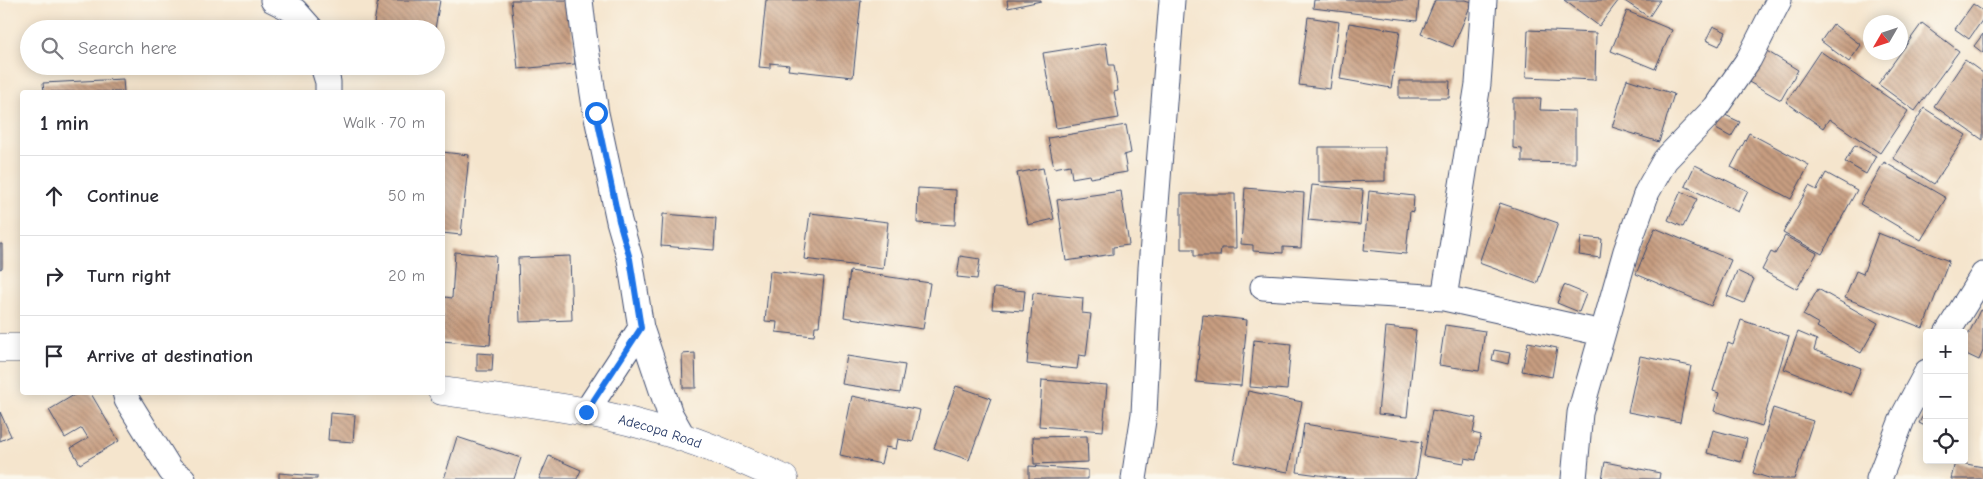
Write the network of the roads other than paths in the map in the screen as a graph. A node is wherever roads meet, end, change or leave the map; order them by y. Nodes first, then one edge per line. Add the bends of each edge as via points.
1 (274, 0) edge
2 (580, 0) edge
3 (1172, 0) edge
4 (1484, 0) edge
5 (1779, 0) edge
6 (303, 20) edge
7 (326, 75) edge
8 (328, 90) edge
9 (1983, 275) edge
10 (1263, 287) dead end
11 (1444, 298) junction
12 (641, 328) junction
13 (1949, 329) edge
14 (1602, 332) junction
15 (0, 348) edge
16 (20, 348) edge
17 (1926, 374) edge
18 (445, 391) edge
19 (126, 395) edge
20 (586, 412) junction
21 (683, 437) junction
22 (183, 479) edge
23 (784, 479) edge
24 (1134, 479) edge
25 (1574, 479) edge
26 (1879, 479) edge

1 - 6 street via 295,11
2 - 12 street via 596,113 630,259
3 - 24 street via 1151,268 1144,414
4 - 11 street via 1478,84
5 - 14 street via 1749,59 1716,107 1665,160 1647,192
7 - 8 street
9 - 13 street
10 - 11 street
11 - 14 street
12 - 20 street
12 - 21 street via 670,414
14 - 25 street via 1580,413
15 - 16 street
17 - 26 street via 1903,417
18 - 20 street, Adecopa Road
19 - 22 street via 171,471
20 - 21 street, Adecopa Road
21 - 23 street, Adecopa Road

